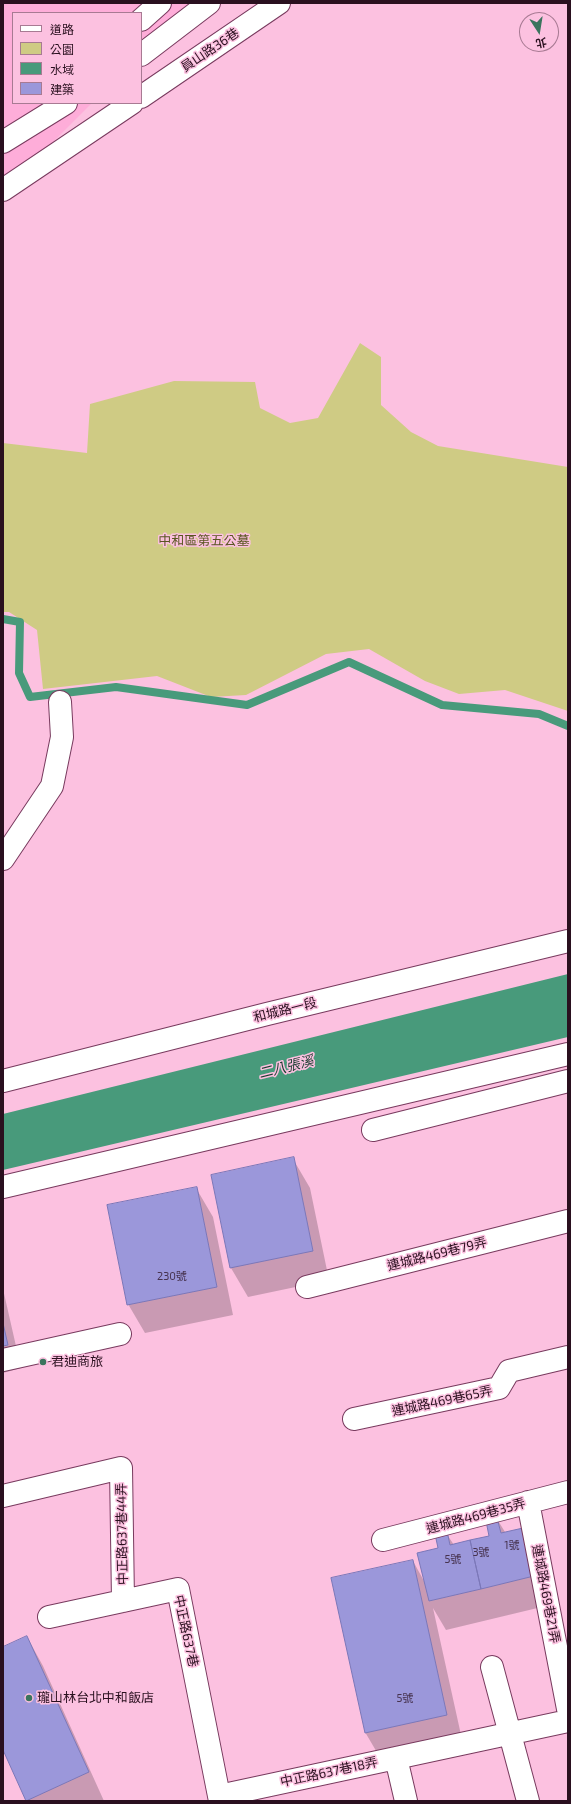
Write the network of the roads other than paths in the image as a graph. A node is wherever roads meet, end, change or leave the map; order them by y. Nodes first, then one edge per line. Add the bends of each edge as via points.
1 (160, 3) edge
2 (209, 3) edge
3 (279, 3) edge
4 (142, 19) edge
5 (142, 54) edge
6 (142, 96) edge
7 (43, 104) edge
8 (64, 104) edge
9 (131, 104) edge
10 (3, 138) edge
11 (3, 142) edge
12 (3, 190) edge
13 (60, 702) dead end
14 (3, 859) edge
15 (568, 941) edge
16 (568, 1054) edge
17 (568, 1081) edge
18 (3, 1082) edge
19 (373, 1130) dead end
20 (3, 1187) edge
21 (568, 1221) edge
22 (307, 1287) dead end
23 (120, 1334) dead end
24 (568, 1357) edge
25 (3, 1360) edge
26 (354, 1419) dead end
27 (568, 1492) edge
28 (3, 1496) edge
29 (528, 1502) junction
30 (384, 1540) dead end
31 (123, 1601) junction
32 (49, 1617) dead end
33 (492, 1667) dead end
34 (568, 1709) edge
35 (568, 1721) edge
36 (511, 1734) junction
37 (396, 1758) junction
38 (219, 1798) edge
39 (406, 1801) edge
40 (528, 1801) edge

1 - 4 main road
2 - 5 main road
3 - 6 main road, 員山路36巷
7 - 10 main road
8 - 11 main road
9 - 12 main road
13 - 14 main road via 62,737 52,786
15 - 18 main road, 和城路一段 via 267,1014
16 - 20 main road
17 - 19 main road
21 - 22 main road, 連城路469巷79弄
23 - 25 main road
24 - 26 main road, 連城路469巷65弄 via 509,1371 499,1388
27 - 29 main road, 連城路469巷35弄
28 - 31 main road, 中正路637巷44弄 via 121,1468
29 - 30 main road, 連城路469巷35弄
29 - 34 main road, 連城路469巷21弄
31 - 32 main road, 中正路637巷
31 - 38 main road, 中正路637巷 via 178,1589
33 - 36 main road
35 - 36 main road
36 - 37 main road
36 - 40 main road
37 - 38 main road, 中正路637巷18弄
37 - 39 main road, 中正路637巷18弄

